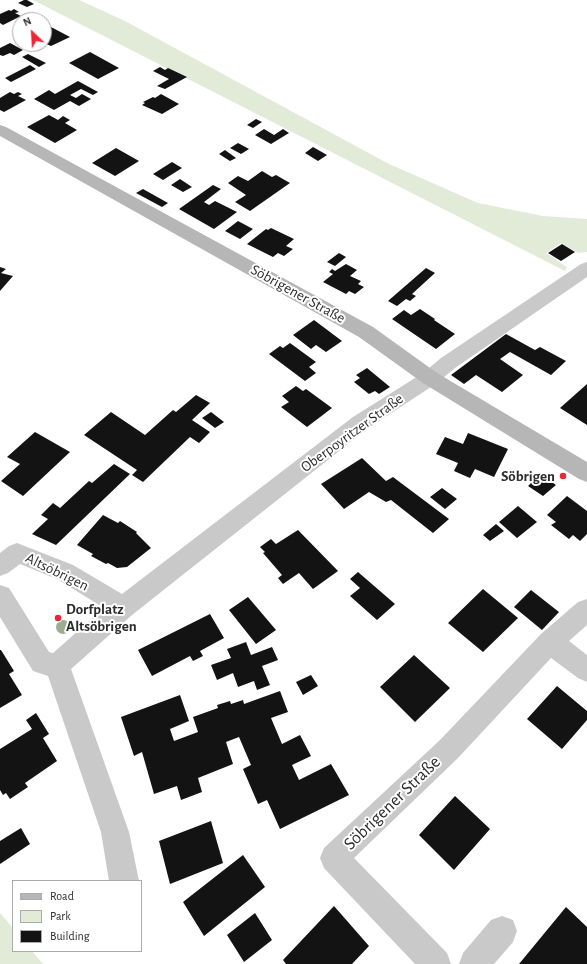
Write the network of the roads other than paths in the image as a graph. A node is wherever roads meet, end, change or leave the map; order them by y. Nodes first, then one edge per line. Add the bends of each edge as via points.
1 (0, 130) edge
2 (587, 268) edge
3 (430, 378) junction
4 (587, 473) edge
5 (0, 566) edge
6 (0, 596) edge
7 (123, 607) junction
8 (587, 610) edge
9 (550, 642) junction
10 (57, 665) junction
11 (587, 670) edge
12 (124, 880) edge
13 (502, 931) dead end
14 (436, 964) edge
15 (474, 964) edge

1 - 3 street, Söbrigener Straße via 366,332
2 - 3 street, Oberpoyritzer Straße
3 - 4 street, Söbrigener Straße
3 - 7 street, Oberpoyritzer Straße via 360,423
5 - 7 street, Altsöbrigen via 17,553 65,572
6 - 10 street via 42,663
7 - 10 street
8 - 9 street, Söbrigener Straße
9 - 11 street
9 - 14 street, Söbrigener Straße via 449,749 334,858
10 - 12 street via 115,832
13 - 15 street

